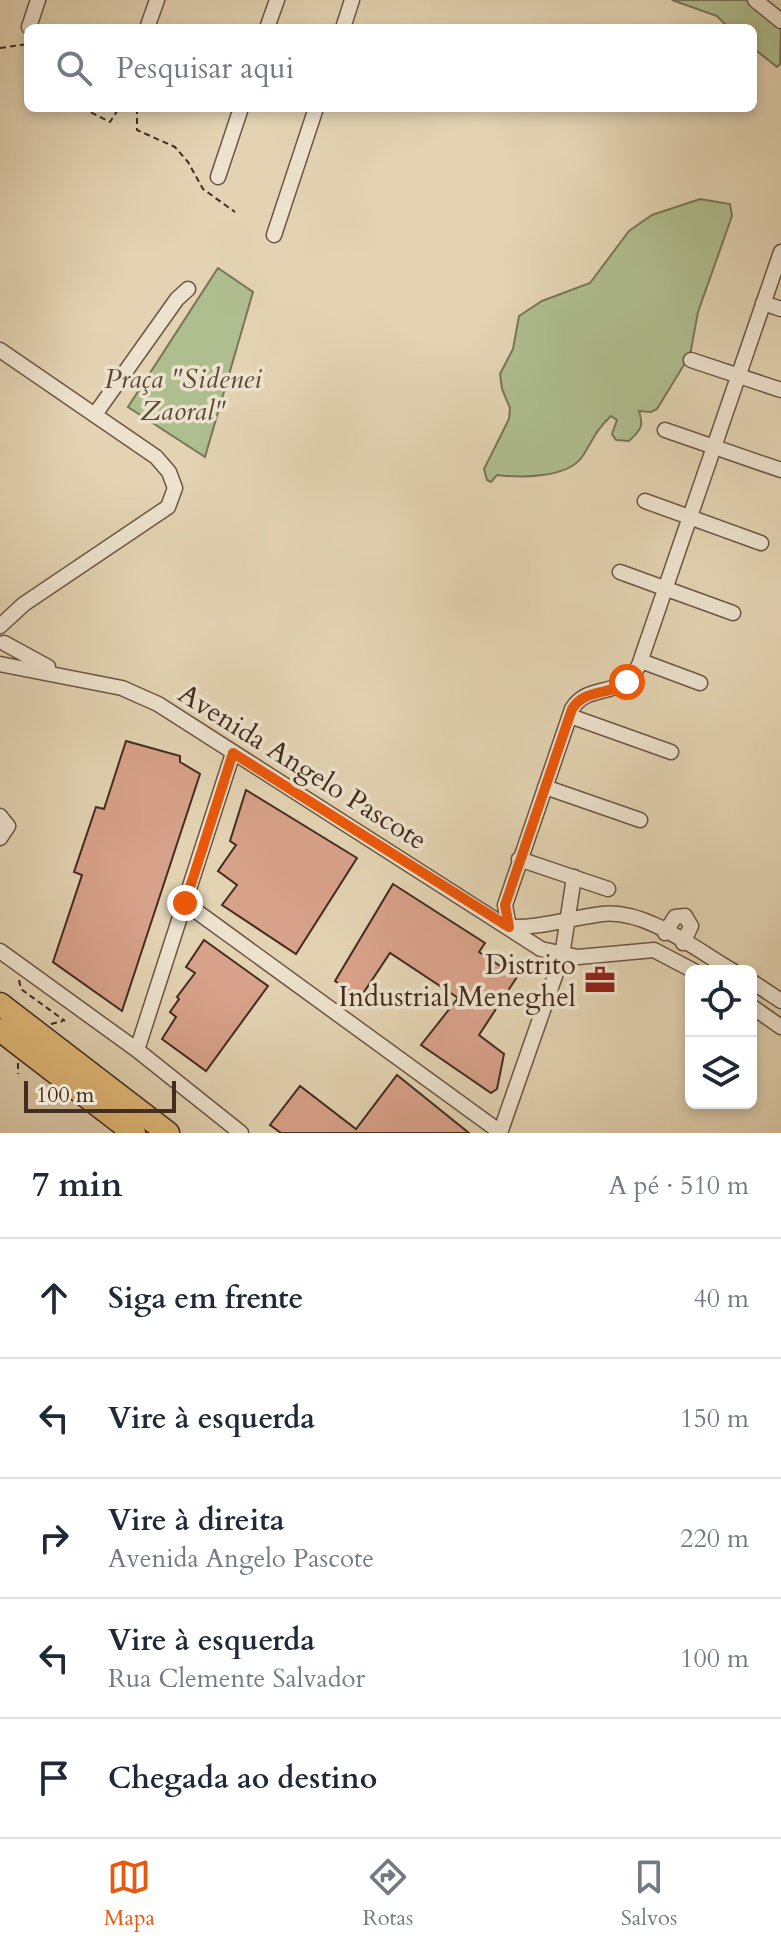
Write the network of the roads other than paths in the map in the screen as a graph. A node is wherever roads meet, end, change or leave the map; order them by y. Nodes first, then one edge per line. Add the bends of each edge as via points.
1 (38, 0) edge
2 (157, 0) edge
3 (277, 0) edge
4 (352, 0) edge
5 (755, 0) edge
6 (781, 21) edge
7 (30, 24) edge
8 (148, 24) edge
9 (268, 24) edge
10 (344, 24) edge
11 (240, 112) edge
12 (315, 112) edge
13 (218, 177) dead end
14 (274, 235) dead end
15 (781, 252) edge
16 (781, 278) edge
17 (188, 289) dead end
18 (772, 306) edge
19 (0, 350) edge
20 (691, 360) dead end
21 (742, 377) junction
22 (781, 390) edge
23 (96, 413) junction
24 (665, 430) dead end
25 (718, 448) junction
26 (781, 470) edge
27 (645, 501) dead end
28 (694, 518) junction
29 (761, 543) dead end
30 (620, 572) dead end
31 (669, 590) junction
32 (733, 613) dead end
33 (0, 626) edge
34 (2, 641) edge
35 (644, 662) junction
36 (0, 663) edge
37 (59, 673) junction
38 (700, 683) dead end
39 (574, 717) junction
40 (671, 752) dead end
41 (233, 753) junction
42 (548, 788) junction
43 (0, 816) edge
44 (640, 820) dead end
45 (0, 838) edge
46 (523, 860) junction
47 (574, 877) junction
48 (608, 889) dead end
49 (185, 903) junction
50 (568, 920) junction
51 (509, 927) junction
52 (665, 933) junction
53 (683, 943) junction
54 (0, 951) edge
55 (562, 956) junction
56 (722, 965) edge
57 (685, 966) edge
58 (757, 985) edge
59 (781, 1001) edge
60 (0, 1002) edge
61 (757, 1010) edge
62 (781, 1027) edge
63 (0, 1030) edge
64 (0, 1041) edge
65 (137, 1050) junction
66 (102, 1108) junction
67 (134, 1133) edge
68 (168, 1133) edge
69 (241, 1133) edge
70 (500, 1133) edge

1 - 7 street
2 - 8 street
3 - 9 street
4 - 10 street
5 - 6 street
11 - 13 street
12 - 14 street
15 - 18 street
16 - 18 street
17 - 23 street
18 - 21 street
19 - 23 street
20 - 21 street
21 - 22 street
21 - 25 street
23 - 33 street via 165,465 175,488 168,507 24,604
24 - 25 street
25 - 26 street
25 - 28 street
27 - 28 street
28 - 29 street
28 - 31 street
30 - 31 street
31 - 32 street
31 - 35 street
34 - 36 street via 5,654
34 - 37 street, Avenida Angelo Pascote
35 - 38 street
35 - 39 street via 627,682 584,696
36 - 37 street, Avenida Angelo Pascote
37 - 41 street, Avenida Angelo Pascote via 136,693
39 - 40 street
39 - 42 street
41 - 49 street
41 - 51 street, Avenida Angelo Pascote
42 - 44 street
42 - 46 street
43 - 45 street via 8,826
46 - 47 street
46 - 51 street via 505,905
47 - 48 street
47 - 50 street
49 - 65 street
49 - 70 street
50 - 51 street
50 - 52 street via 619,914
50 - 55 street
51 - 55 street, Avenida Angelo Pascote via 513,934
52 - 53 street
52 - 53 street via 675,917 685,916 691,926
53 - 56 street
54 - 65 street
55 - 57 street via 650,949
55 - 70 street
58 - 59 street
60 - 68 highway
61 - 62 street
63 - 66 highway
64 - 66 street
65 - 69 street
66 - 67 highway

